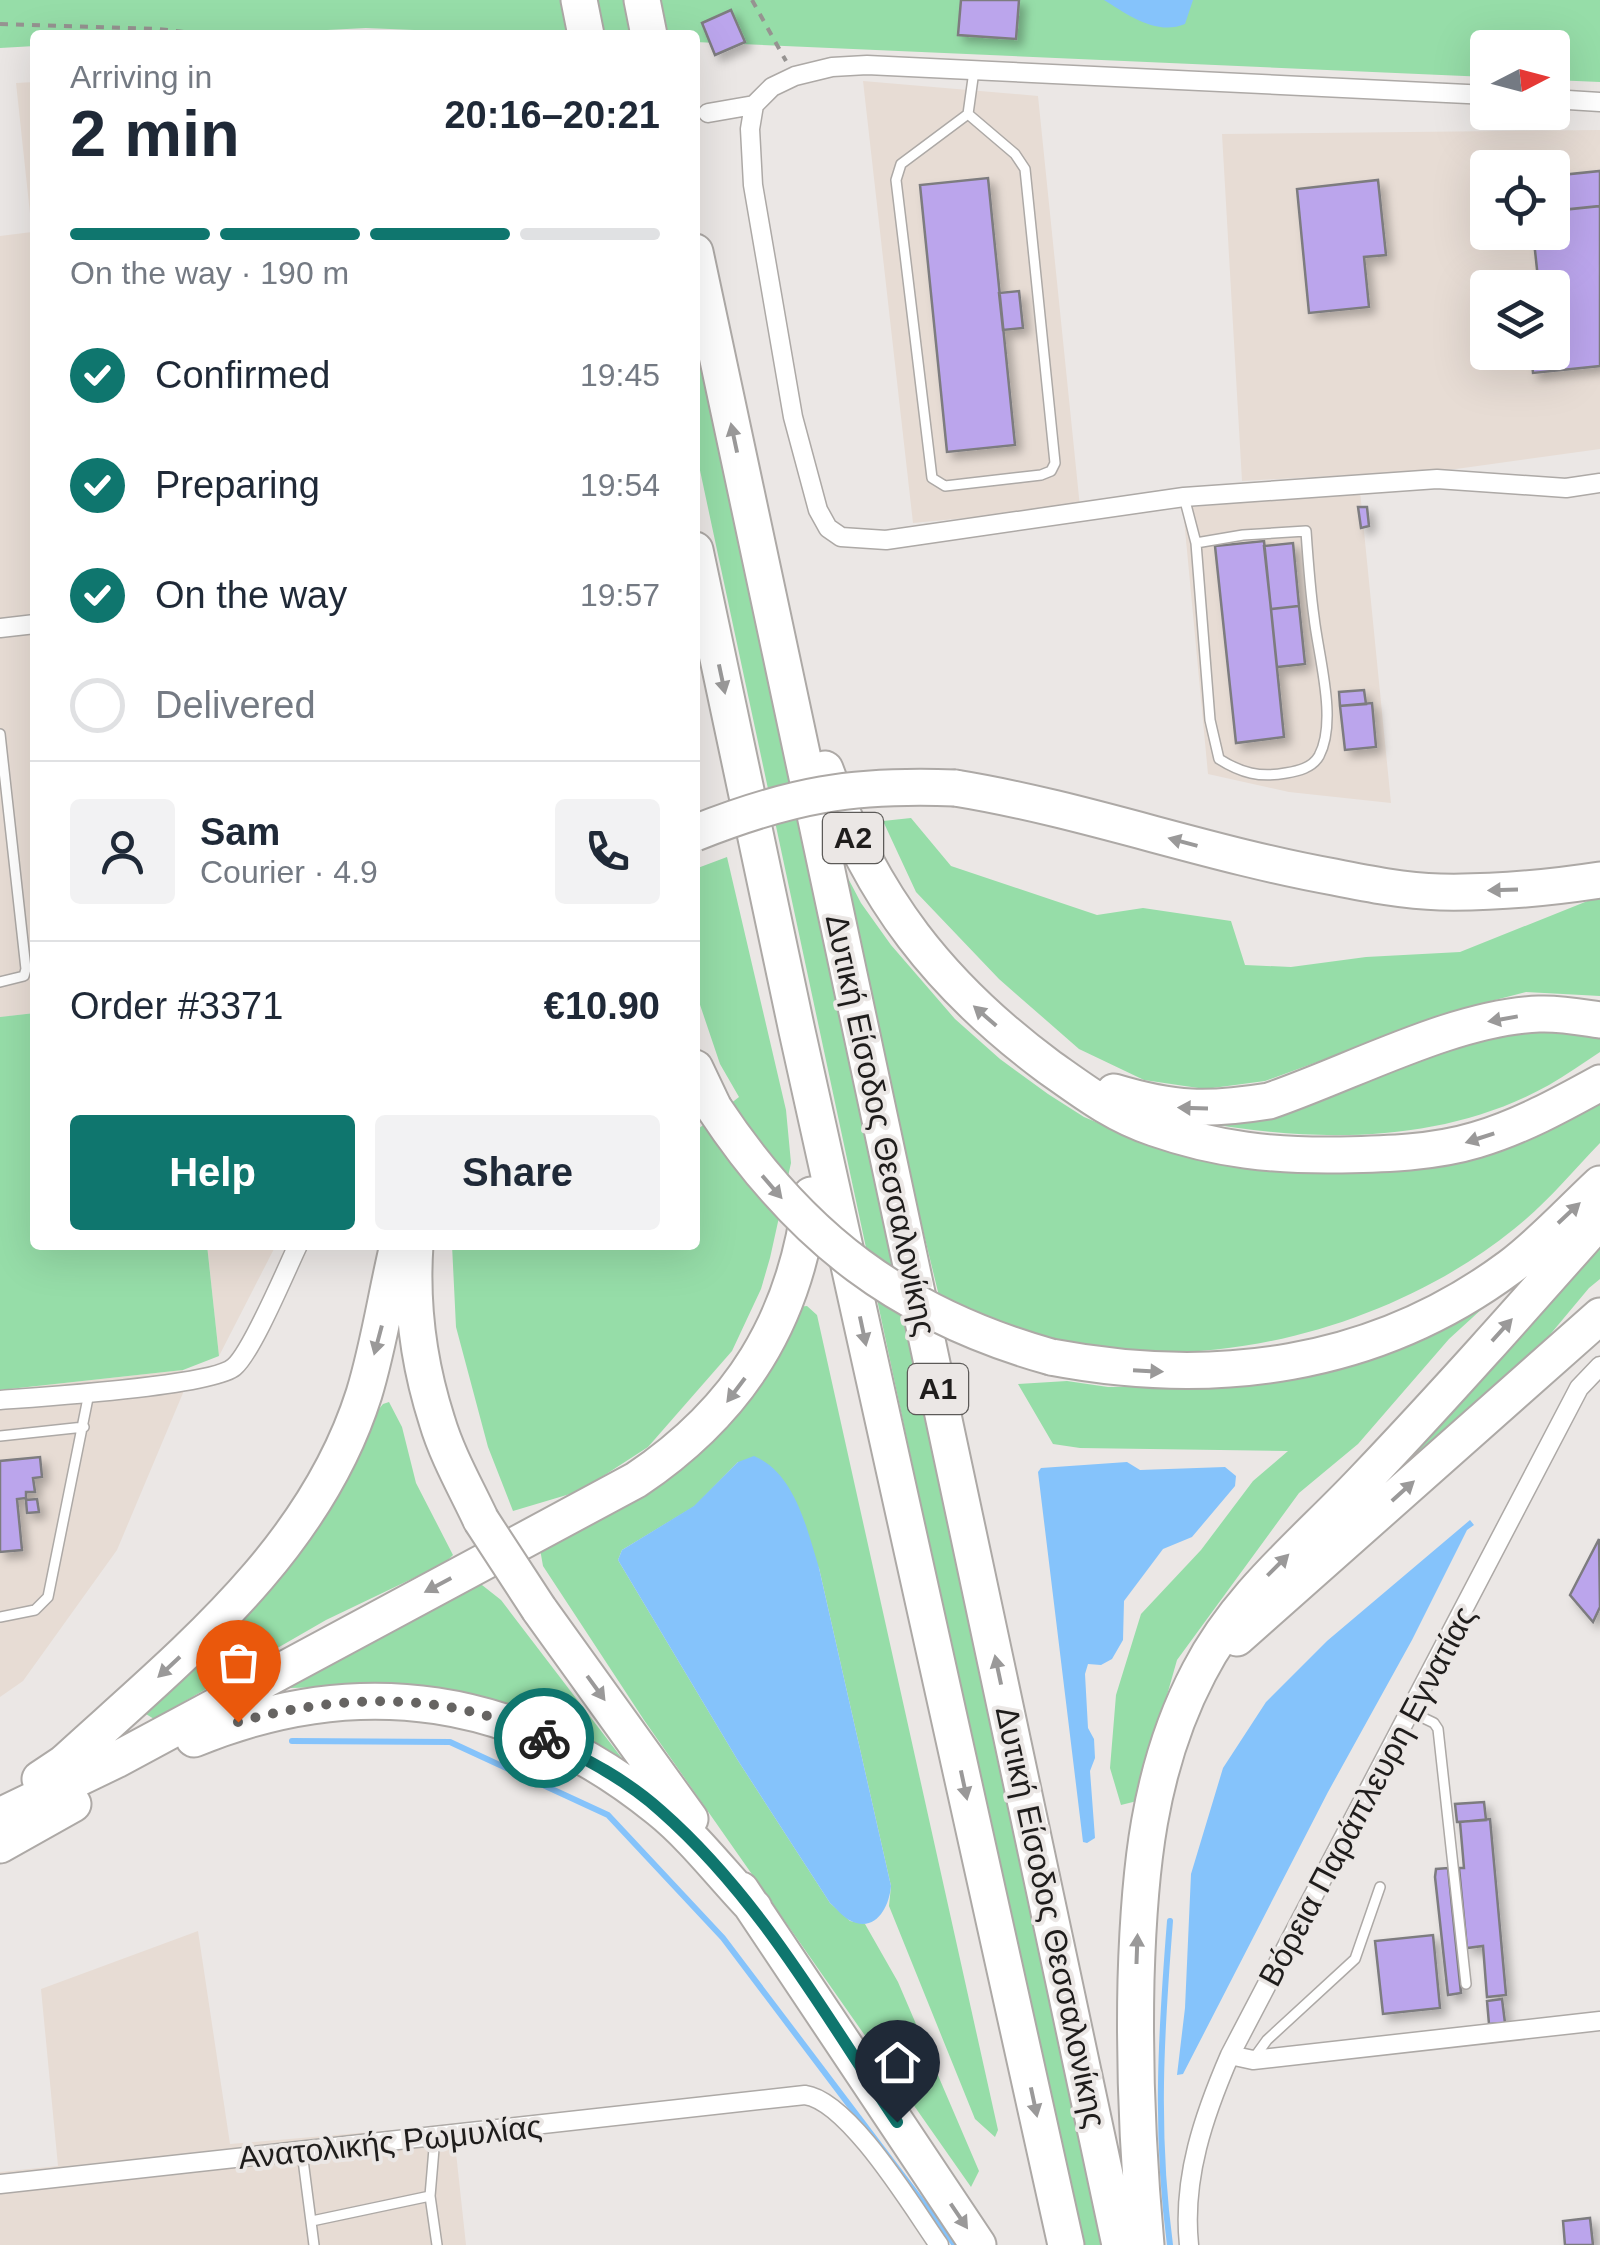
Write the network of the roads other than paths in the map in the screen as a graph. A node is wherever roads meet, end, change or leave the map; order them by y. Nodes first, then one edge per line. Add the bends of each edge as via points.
1 (579, 0) edge
2 (642, 0) edge
3 (585, 30) edge
4 (648, 30) edge
5 (974, 71) junction
6 (1470, 94) edge
7 (1570, 100) edge
8 (1600, 102) edge
9 (754, 105) junction
10 (708, 114) dead end
11 (968, 114) junction
12 (700, 275) edge
13 (1600, 483) edge
14 (1184, 497) junction
15 (755, 533) junction
16 (1196, 544) junction
17 (700, 574) edge
18 (30, 625) edge
19 (0, 628) edge
20 (0, 734) edge
21 (700, 831) edge
22 (1600, 880) edge
23 (0, 982) edge
24 (1600, 1020) edge
25 (797, 1030) junction
26 (1062, 1076) junction
27 (700, 1079) edge
28 (1600, 1083) edge
29 (1600, 1184) edge
30 (1600, 1220) edge
31 (296, 1250) edge
32 (397, 1250) edge
33 (415, 1250) edge
34 (1600, 1316) edge
35 (1600, 1366) edge
36 (89, 1393) junction
37 (0, 1400) edge
38 (84, 1427) junction
39 (0, 1436) edge
40 (0, 1617) edge
41 (1199, 1671) junction
42 (1411, 1712) junction
43 (0, 1806) edge
44 (0, 1816) edge
45 (0, 1846) edge
46 (1380, 1888) dead end
47 (754, 1908) junction
48 (1466, 1984) dead end
49 (1600, 2021) edge
50 (1230, 2055) junction
51 (1253, 2060) junction
52 (435, 2138) junction
53 (302, 2152) junction
54 (0, 2184) edge
55 (430, 2196) junction
56 (312, 2221) junction
57 (314, 2245) edge
58 (437, 2245) edge
59 (939, 2245) edge
60 (978, 2245) edge
61 (1066, 2245) edge
62 (1120, 2245) edge
63 (1146, 2245) edge
64 (1190, 2245) edge

1 - 3 highway
2 - 4 highway
5 - 6 street
5 - 9 street via 832,67 772,87
5 - 11 lane
7 - 8 street
9 - 10 street
9 - 14 street via 753,185 786,378 828,528 842,537 886,540
11 - 11 lane via 902,164 896,180 932,478 945,486 1041,475 1055,463 1024,169
15 -> 12 highway, Α1
13 - 14 street via 1566,488 1438,479
14 - 16 lane
26 -> 15 highway, Α2 via 978,1010 935,966 861,855 825,770 788,626
62 -> 15 highway, Δυτική Είσοδος Θεσσαλονίκης / Α1
16 - 16 lane via 1306,531 1326,736 1318,759 1305,769 1257,774 1219,760
17 -> 25 highway, Δυτική Είσοδος Θεσσαλονίκης / Α1
18 - 19 street
20 - 23 lane via 26,969 18,980
22 -> 21 highway, bridge via 1474,891 1389,887 1270,866 1019,798 956,788 897,785 795,798
24 -> 26 highway via 1536,1014 1490,1021 1269,1101 1219,1109 1147,1102
25 -> 44 highway via 813,1180 801,1262 750,1372 700,1431 636,1480
25 -> 61 highway, Δυτική Είσοδος Θεσσαλονίκης / Α1
28 -> 26 highway, Α2 via 1523,1123 1444,1148 1277,1156 1152,1128 1100,1104
27 -> 29 highway, bridge via 744,1154 776,1192 862,1269 913,1304 1052,1357 1145,1372 1299,1361 1393,1333 1511,1266
41 -> 30 highway via 1264,1579 1364,1481
31 - 36 street via 232,1369
32 -> 43 highway via 364,1396 292,1535 246,1593 140,1694 64,1763
33 -> 47 highway, bridge via 422,1360 437,1422 482,1520
41 -> 34 highway
35 - 42 street, Βόρεια Παράπλευρη Εγνατίας via 1578,1388
36 - 37 street
36 - 38 lane
38 - 39 lane
38 - 40 lane via 48,1597 35,1610
63 -> 41 highway via 1134,2047 1140,1883 1157,1776
42 - 48 lane via 1438,1730
42 - 50 street, Βόρεια Παράπλευρη Εγνατίας
45 - 47 highway via 155,1758 238,1722 331,1703 434,1704 525,1728 617,1778 662,1811
46 - 51 lane via 1355,1959
47 -> 60 highway
49 - 51 street
50 - 51 street
50 - 64 street, Βόρεια Παράπλευρη Εγνατίας via 1196,2145
52 - 53 street, Ανατολικής Ρωμυλίας
52 - 55 lane
52 - 59 street, Ανατολικής Ρωμυλίας via 812,2096 832,2106 886,2168
53 - 54 street, Ανατολικής Ρωμυλίας
53 - 56 lane
55 - 56 lane
55 - 58 lane
56 - 57 lane

